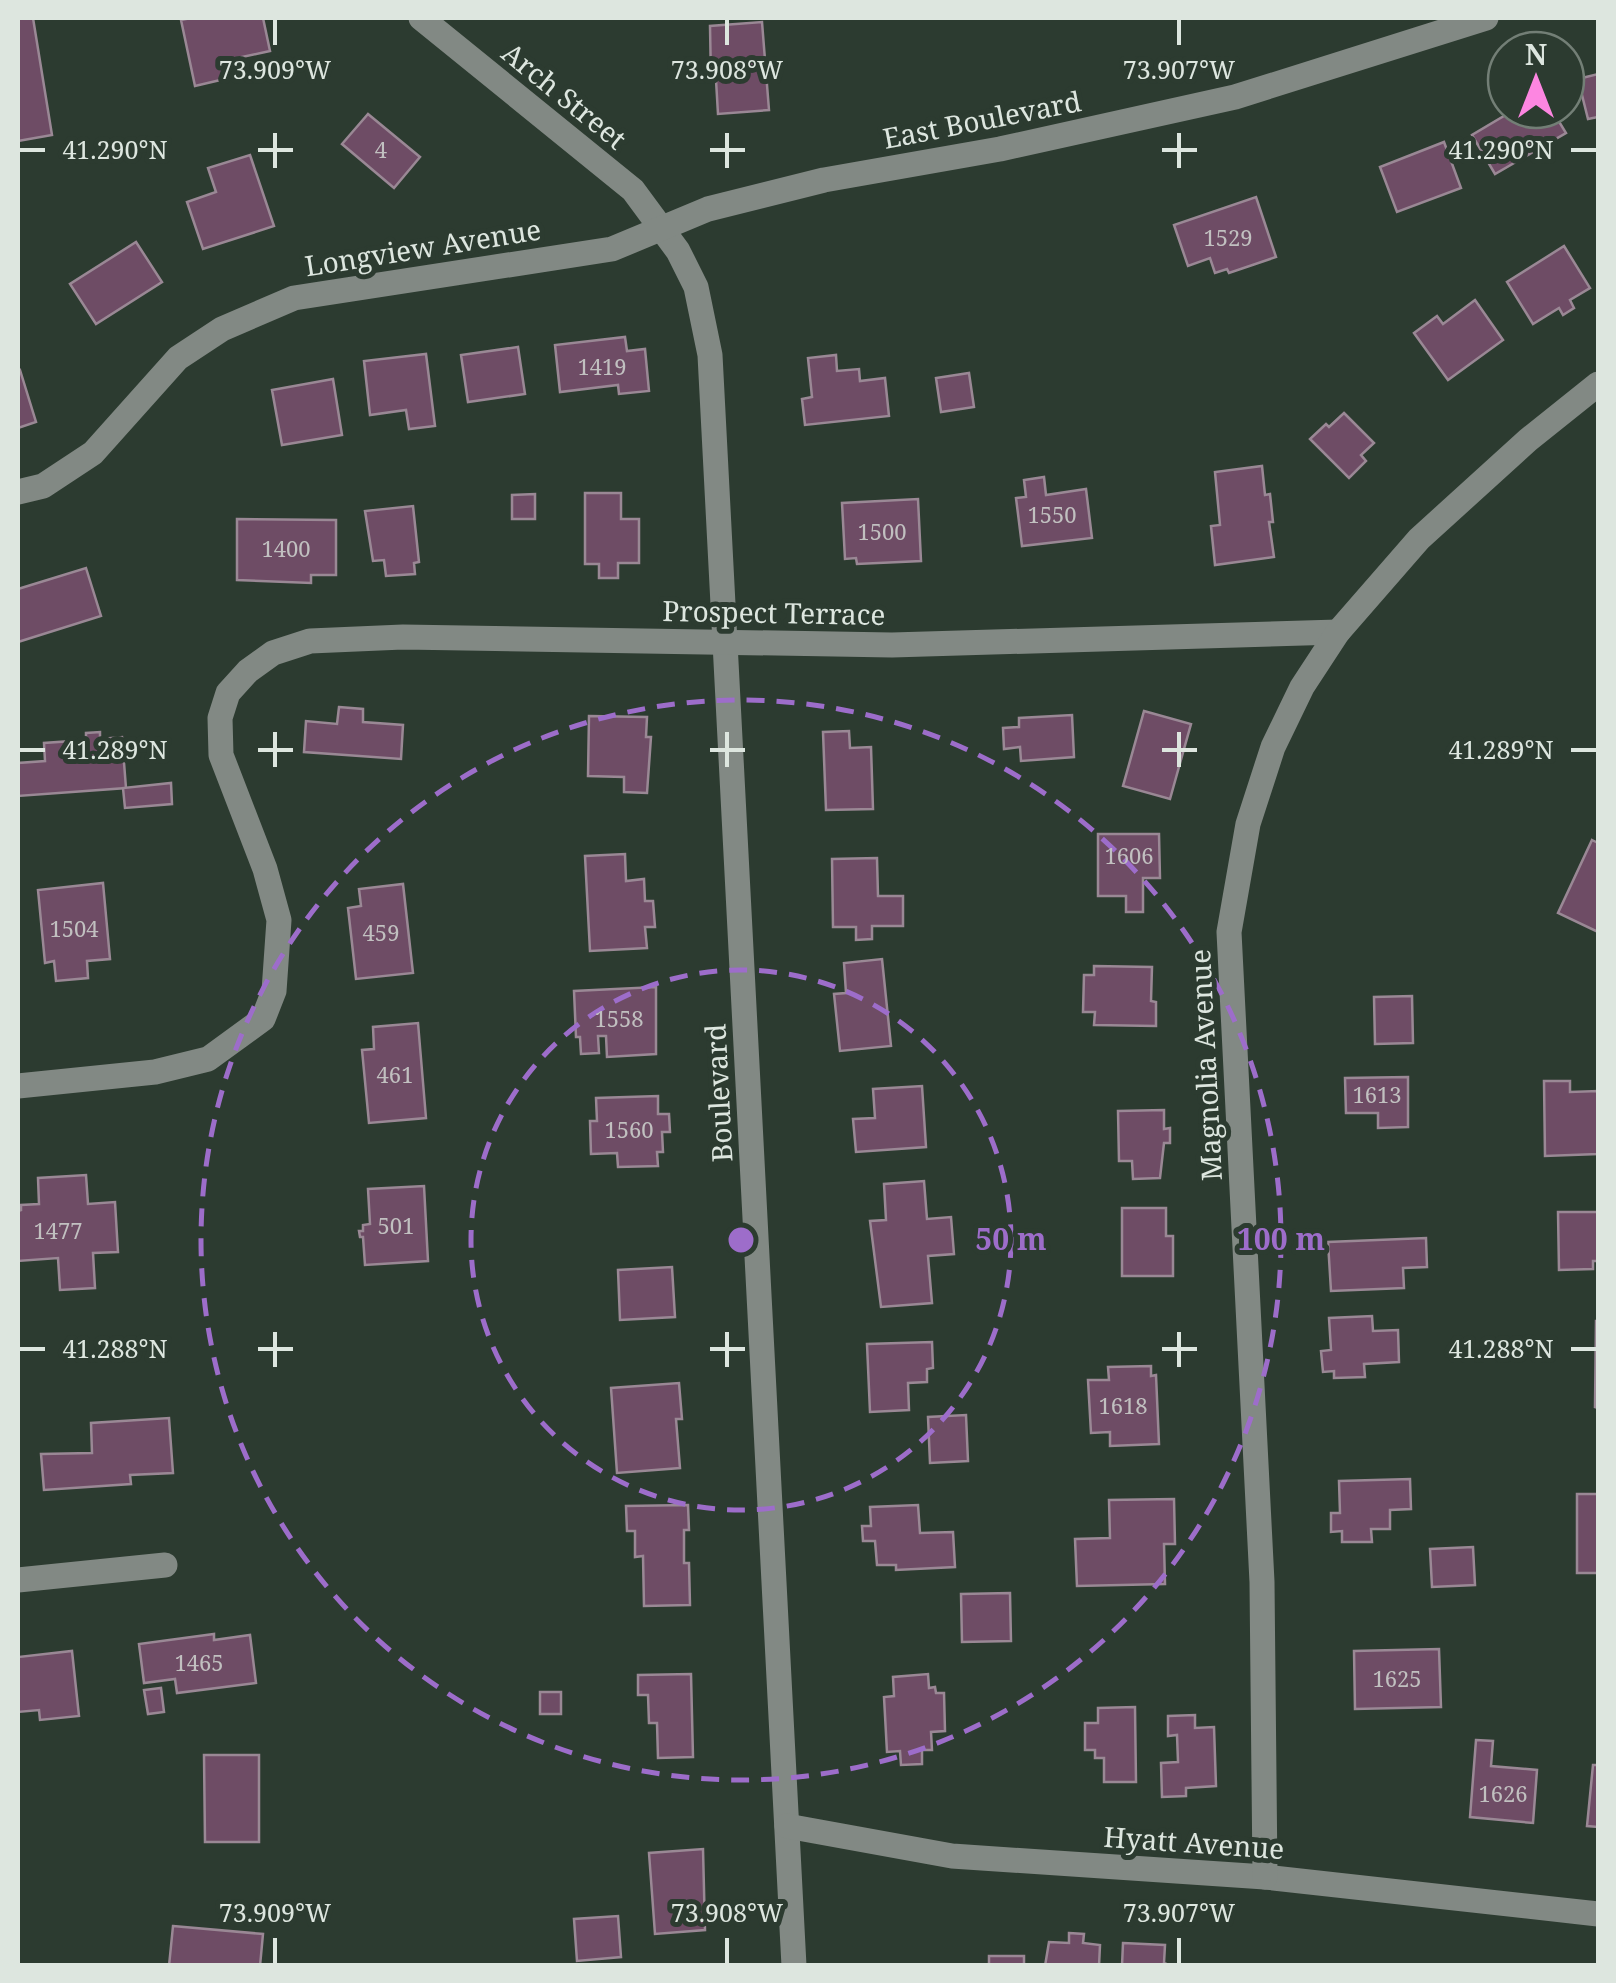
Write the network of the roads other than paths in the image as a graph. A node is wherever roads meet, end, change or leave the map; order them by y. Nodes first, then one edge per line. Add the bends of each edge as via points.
1 (420, 18) edge
2 (1486, 18) edge
3 (662, 228) junction
4 (1598, 384) edge
5 (18, 492) edge
6 (1338, 632) junction
7 (726, 644) junction
8 (18, 1086) edge
9 (165, 1564) dead end
10 (18, 1580) edge
11 (787, 1826) junction
12 (1265, 1878) junction
13 (1598, 1914) edge
14 (794, 1966) edge

1 - 3 street, Arch Street via 633,190
2 - 3 street, East Boulevard via 1235,97 824,180 708,208
3 - 5 street, Longview Avenue via 612,249 294,298 222,329 178,358 93,452 42,486
3 - 7 street, Boulevard via 696,287 710,356
4 - 6 street, Magnolia Avenue via 1419,539
6 - 7 street, Prospect Terrace
6 - 12 street, Magnolia Avenue via 1273,747 1248,824 1230,932 1262,1582
7 - 8 street, Prospect Terrace via 402,636 310,641 273,654 228,693 220,718 221,755 279,920 274,991 263,1019 208,1058 155,1072
7 - 11 street, Boulevard
9 - 10 street
11 - 12 street, Hyatt Avenue via 952,1856
11 - 14 street, Boulevard
12 - 13 street, Hyatt Avenue

